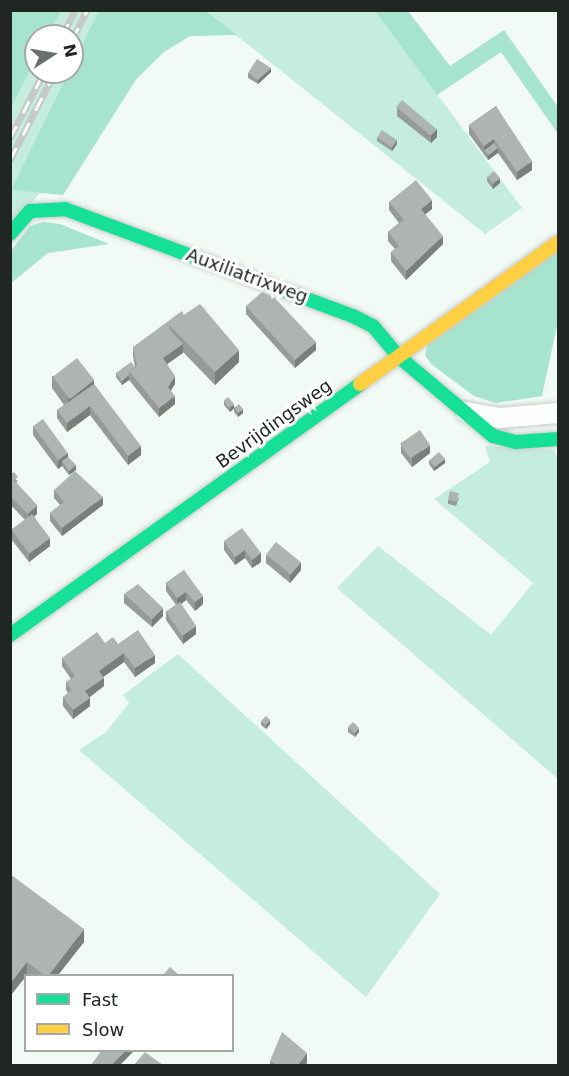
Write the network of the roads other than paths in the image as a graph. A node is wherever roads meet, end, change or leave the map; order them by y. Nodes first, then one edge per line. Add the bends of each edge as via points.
1 (10, 234) edge
2 (558, 242) edge
3 (398, 356) junction
4 (464, 412) junction
5 (558, 413) edge
6 (558, 439) edge
7 (10, 635) edge

1 - 3 street, Auxiliatrixweg via 30,211 66,209 353,316 373,326
2 - 3 street, Bevrijdingsweg
3 - 4 street, Auxiliatrixweg
3 - 7 street, Bevrijdingsweg
4 - 5 street via 500,418
4 - 6 street, Auxiliatrixweg via 493,436 516,441

